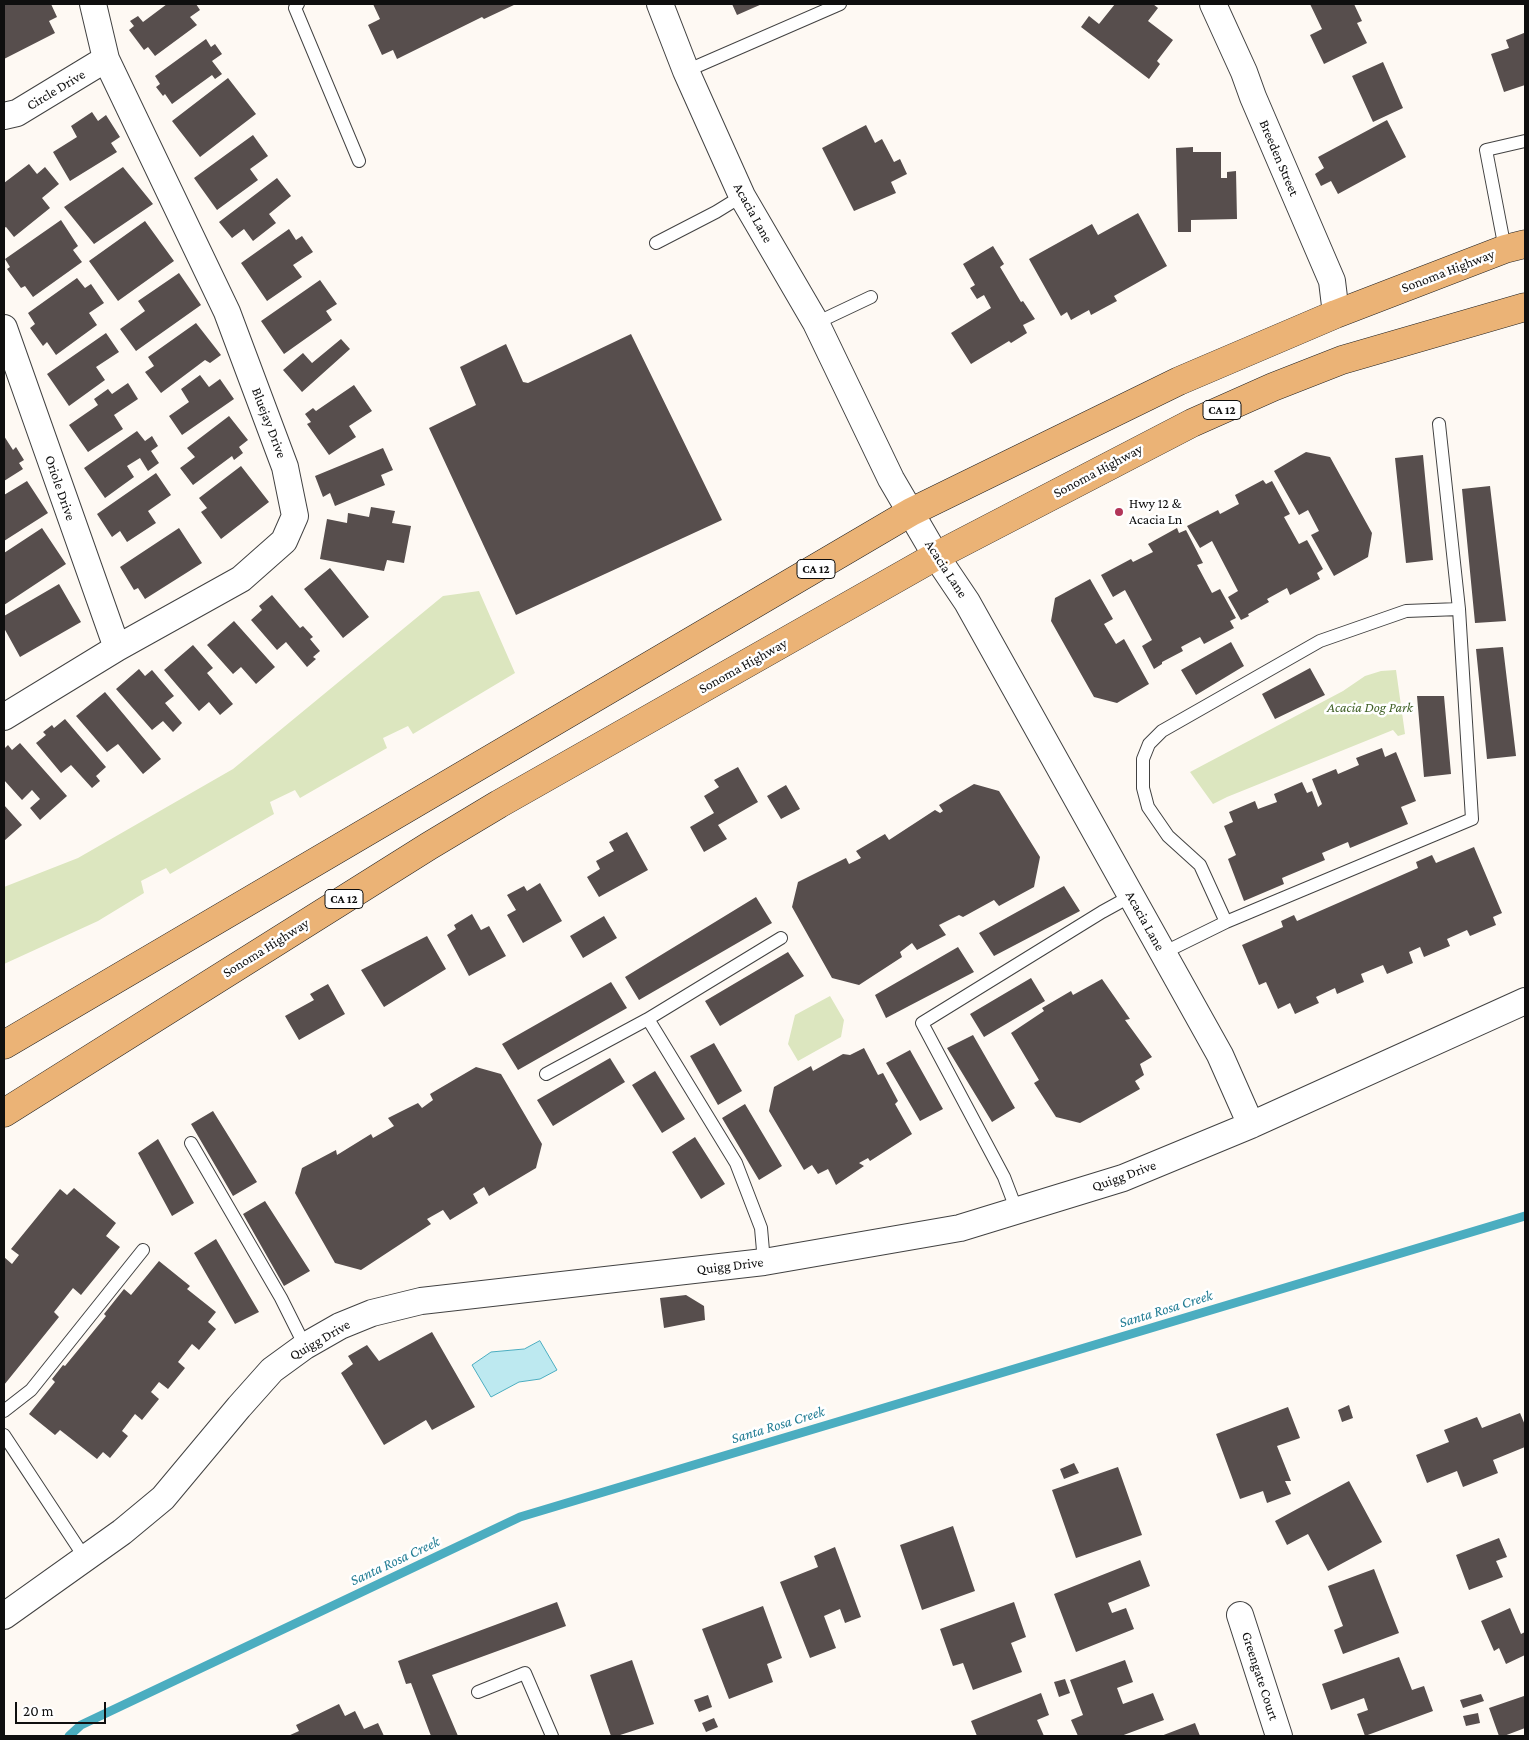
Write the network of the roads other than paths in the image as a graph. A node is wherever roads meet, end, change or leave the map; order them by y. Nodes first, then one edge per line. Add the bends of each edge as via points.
1 (93, 4) edge
2 (298, 4) edge
3 (660, 4) edge
4 (840, 4) edge
5 (1213, 4) edge
6 (106, 59) junction
7 (686, 71) junction
8 (4, 116) edge
9 (1525, 141) edge
10 (359, 162) dead end
11 (742, 196) junction
12 (656, 243) dead end
13 (1515, 247) edge
14 (871, 297) dead end
15 (1525, 307) edge
16 (1336, 314) junction
17 (816, 322) junction
18 (4, 328) edge
19 (1439, 424) dead end
20 (911, 512) junction
21 (936, 556) junction
22 (1459, 609) junction
23 (117, 648) junction
24 (4, 717) edge
25 (1131, 896) junction
26 (1226, 922) junction
27 (780, 938) dead end
28 (1163, 953) junction
29 (1525, 1001) edge
30 (648, 1018) junction
31 (4, 1045) edge
32 (546, 1074) dead end
33 (4, 1113) edge
34 (1252, 1125) junction
35 (191, 1143) dead end
36 (1017, 1212) junction
37 (143, 1250) dead end
38 (764, 1262) junction
39 (305, 1346) junction
40 (4, 1412) edge
41 (4, 1435) edge
42 (85, 1558) junction
43 (4, 1616) edge
44 (1240, 1616) dead end
45 (478, 1692) dead end
46 (552, 1736) edge
47 (1279, 1736) edge

1 - 6 street, Bluejay Drive
2 - 10 lane via 295,8
3 - 7 street, Acacia Lane
4 - 7 lane
5 - 16 street, Breeden Street via 1332,281
6 - 8 street, Circle Drive via 17,113
6 - 23 street, Bluejay Drive via 227,312 285,467 295,516 284,541 242,579
7 - 11 street, Acacia Lane
9 - 13 lane via 1486,150
11 - 12 lane
11 - 17 street, Acacia Lane
13 - 16 main road, Sonoma Highway / CA 12
14 - 17 lane
15 - 21 main road, Sonoma Highway / CA 12 via 1342,360 1273,387 1192,423
16 - 20 main road, Sonoma Highway / CA 12 via 1179,381
17 - 20 street, Acacia Lane via 891,480
18 - 23 street, Oriole Drive
19 - 22 lane
20 - 21 street, Acacia Lane
20 - 31 main road, Sonoma Highway / CA 12
21 - 25 street, Acacia Lane via 967,602
21 - 33 main road, Sonoma Highway / CA 12 via 491,809
22 - 26 lane via 1472,819
22 - 26 lane via 1406,611 1320,641 1162,731 1149,744 1143,760 1143,788 1148,807 1168,836 1200,865
23 - 24 street, Bluejay Drive
25 - 28 street, Acacia Lane
25 - 36 lane via 922,1023 1004,1177
26 - 28 lane
27 - 30 lane
28 - 34 street, Acacia Lane via 1220,1055
29 - 34 street, Quigg Drive
30 - 32 lane
30 - 38 lane via 736,1163 761,1228
34 - 36 street, Quigg Drive via 1123,1178
35 - 39 lane via 281,1298
36 - 38 street, Quigg Drive via 960,1228
37 - 40 lane via 31,1390
38 - 39 street, Quigg Drive via 421,1301 372,1313
39 - 42 street, Quigg Drive via 272,1370 163,1498 127,1529
41 - 42 lane
42 - 43 street, Quigg Drive
44 - 47 street, Greengate Court
45 - 46 lane via 525,1673

